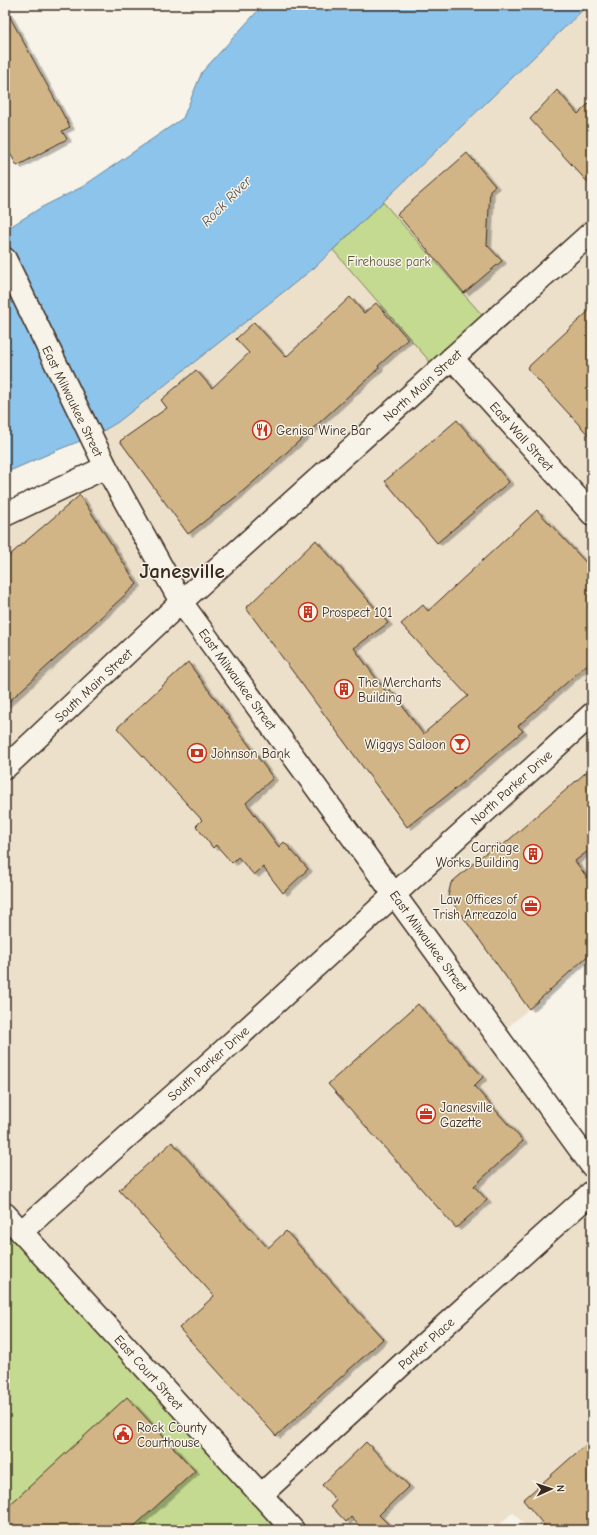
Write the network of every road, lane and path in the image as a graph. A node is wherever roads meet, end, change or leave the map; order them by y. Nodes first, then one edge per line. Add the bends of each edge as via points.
1 (592, 232) edge
2 (5, 259) edge
3 (452, 358) junction
4 (106, 467) junction
5 (592, 514) edge
6 (5, 515) edge
7 (181, 602) junction
8 (592, 714) edge
9 (5, 768) edge
10 (394, 893) junction
11 (592, 1166) edge
12 (592, 1192) edge
13 (5, 1214) edge
14 (21, 1232) junction
15 (261, 1495) junction
16 (293, 1530) edge

1 - 3 main road, North Main Street
2 - 4 main road, East Milwaukee Street
3 - 5 main road, East Wall Street
3 - 7 main road, North Main Street
4 - 6 main road
4 - 7 main road, East Milwaukee Street
7 - 9 main road, South Main Street
7 - 10 main road, East Milwaukee Street
8 - 10 main road, North Parker Drive
10 - 11 main road, East Milwaukee Street
10 - 14 main road, South Parker Drive
12 - 15 main road, Parker Place
13 - 14 main road, East Court Street
14 - 15 main road, East Court Street
15 - 16 main road, East Court Street

